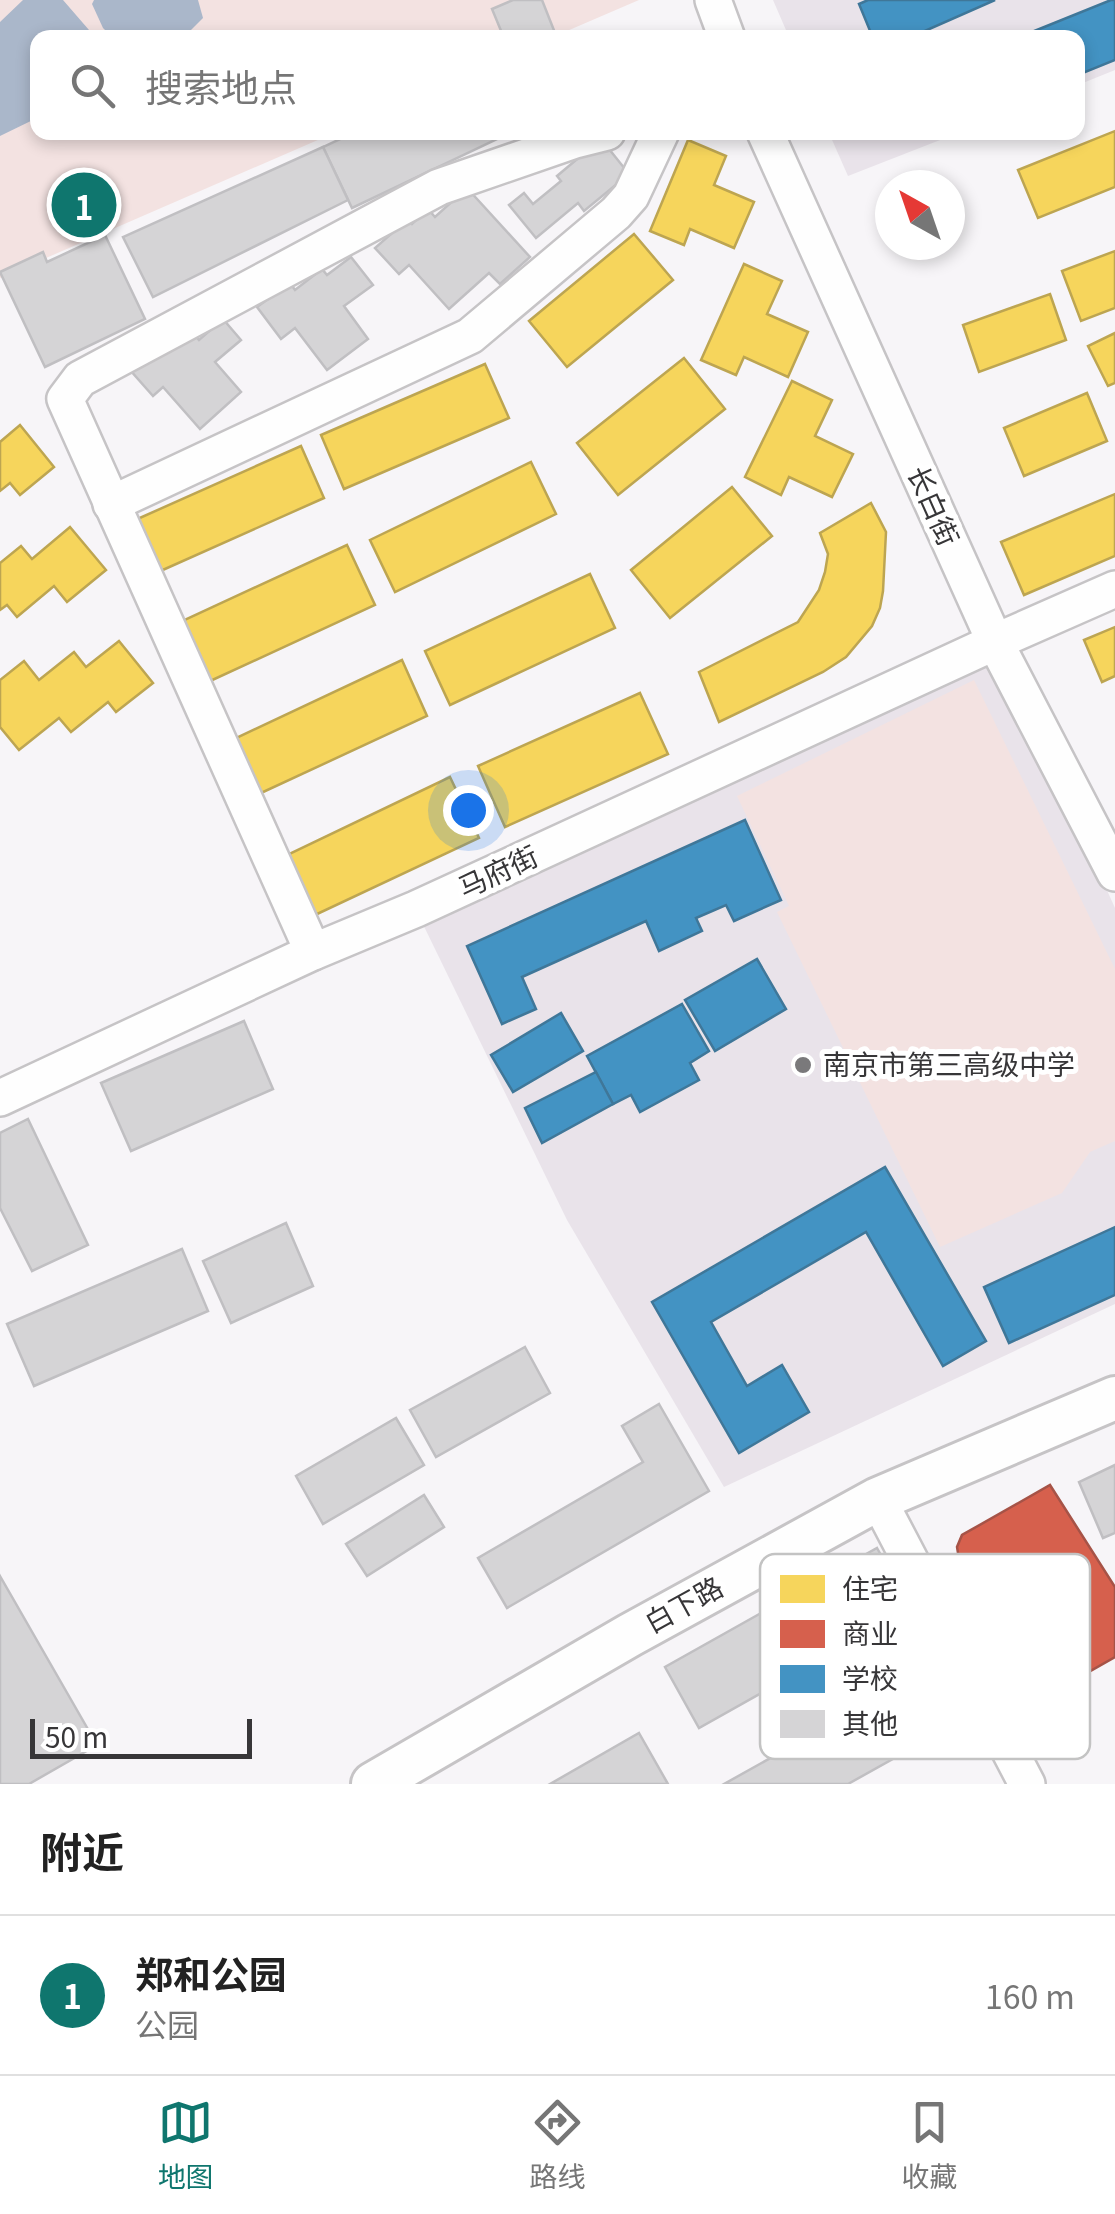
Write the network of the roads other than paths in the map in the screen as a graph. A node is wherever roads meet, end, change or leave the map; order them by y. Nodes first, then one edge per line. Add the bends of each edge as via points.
1 (713, 0) edge
2 (724, 30) edge
3 (576, 140) edge
4 (656, 140) edge
5 (769, 140) edge
6 (110, 504) junction
7 (1115, 590) edge
8 (994, 642) junction
9 (1115, 873) edge
10 (313, 952) junction
11 (0, 1098) edge
12 (1115, 1398) edge
13 (878, 1499) junction
14 (778, 1554) edge
15 (907, 1554) edge
16 (760, 1564) edge
17 (1014, 1759) edge
18 (373, 1784) edge
19 (1027, 1784) edge

1 - 2 street
3 - 6 street via 439,187 80,379 65,403
4 - 6 street via 616,213 470,336
5 - 8 street, 长白街
6 - 10 street
7 - 8 street, 马府街
8 - 9 street, 长白街
8 - 10 street, 马府街
10 - 11 street, 马府街
12 - 13 main road, 白下路
13 - 14 main road, 白下路
13 - 15 street
16 - 18 main road, 白下路
17 - 19 street

